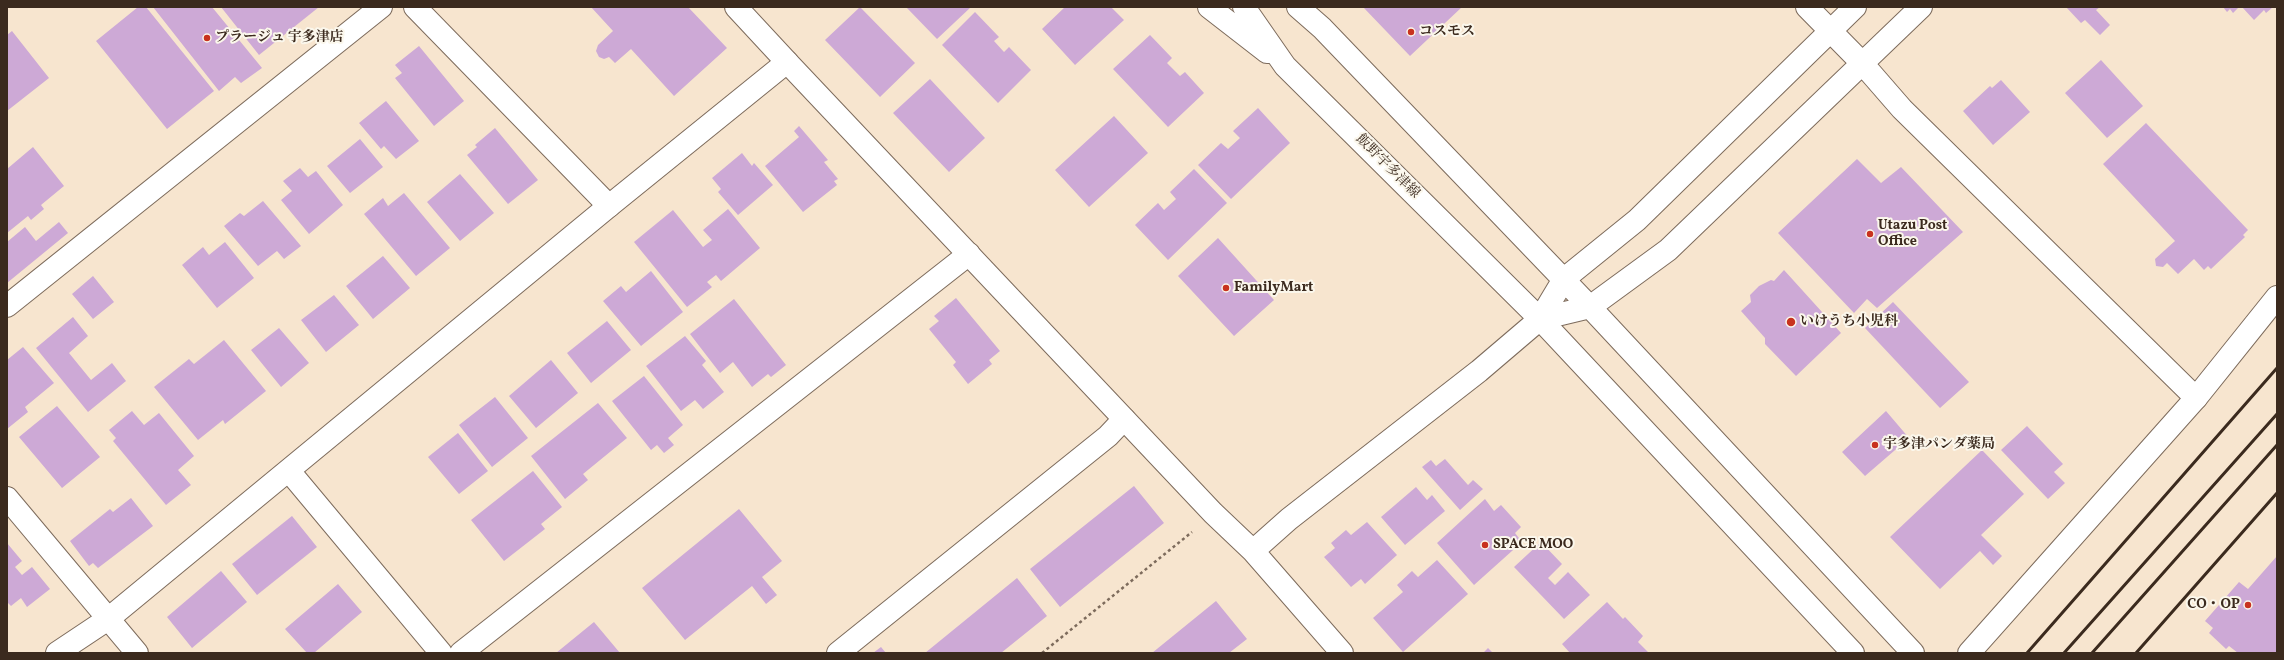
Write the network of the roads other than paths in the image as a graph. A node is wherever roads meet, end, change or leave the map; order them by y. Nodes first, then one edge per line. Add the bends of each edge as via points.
1 (381, 7) edge
2 (415, 7) edge
3 (736, 7) edge
4 (1209, 7) edge
5 (1244, 7) edge
6 (1298, 7) edge
7 (1311, 7) edge
8 (1807, 7) edge
9 (1855, 7) edge
10 (1921, 7) edge
11 (1322, 28) junction
12 (1830, 30) junction
13 (788, 62) junction
14 (1862, 63) junction
15 (1285, 66) junction
16 (609, 206) junction
17 (969, 254) junction
18 (1564, 279) junction
19 (2277, 297) edge
20 (7, 306) edge
21 (1590, 307) junction
22 (1540, 319) junction
23 (2196, 398) junction
24 (1124, 419) junction
25 (289, 471) junction
26 (7, 498) edge
27 (1253, 551) junction
28 (108, 619) junction
29 (57, 653) edge
30 (137, 653) edge
31 (441, 653) edge
32 (460, 653) edge
33 (838, 653) edge
34 (1342, 653) edge
35 (1854, 653) edge
36 (1913, 653) edge
37 (1969, 653) edge

1 - 20 street
2 - 16 street
3 - 13 street
4 - 15 street
5 - 15 street, 飯野宇多津線
6 - 11 street
7 - 11 street
8 - 12 street
9 - 12 street
10 - 14 street
11 - 18 street
12 - 14 street
12 - 18 street via 1637,220
13 - 16 street
13 - 17 street
14 - 21 street via 1668,250
14 - 23 street via 1902,109
15 - 22 street, 飯野宇多津線
16 - 25 street
17 - 24 street
17 - 32 street
18 - 21 street
18 - 22 street
19 - 23 street
21 - 22 street
21 - 36 street
22 - 27 street via 1480,372 1289,519
22 - 35 street, 飯野宇多津線
23 - 37 street
24 - 27 street via 1213,513
24 - 33 street via 1108,436
25 - 28 street
25 - 31 street
26 - 28 street
27 - 34 street
28 - 29 street
28 - 30 street

